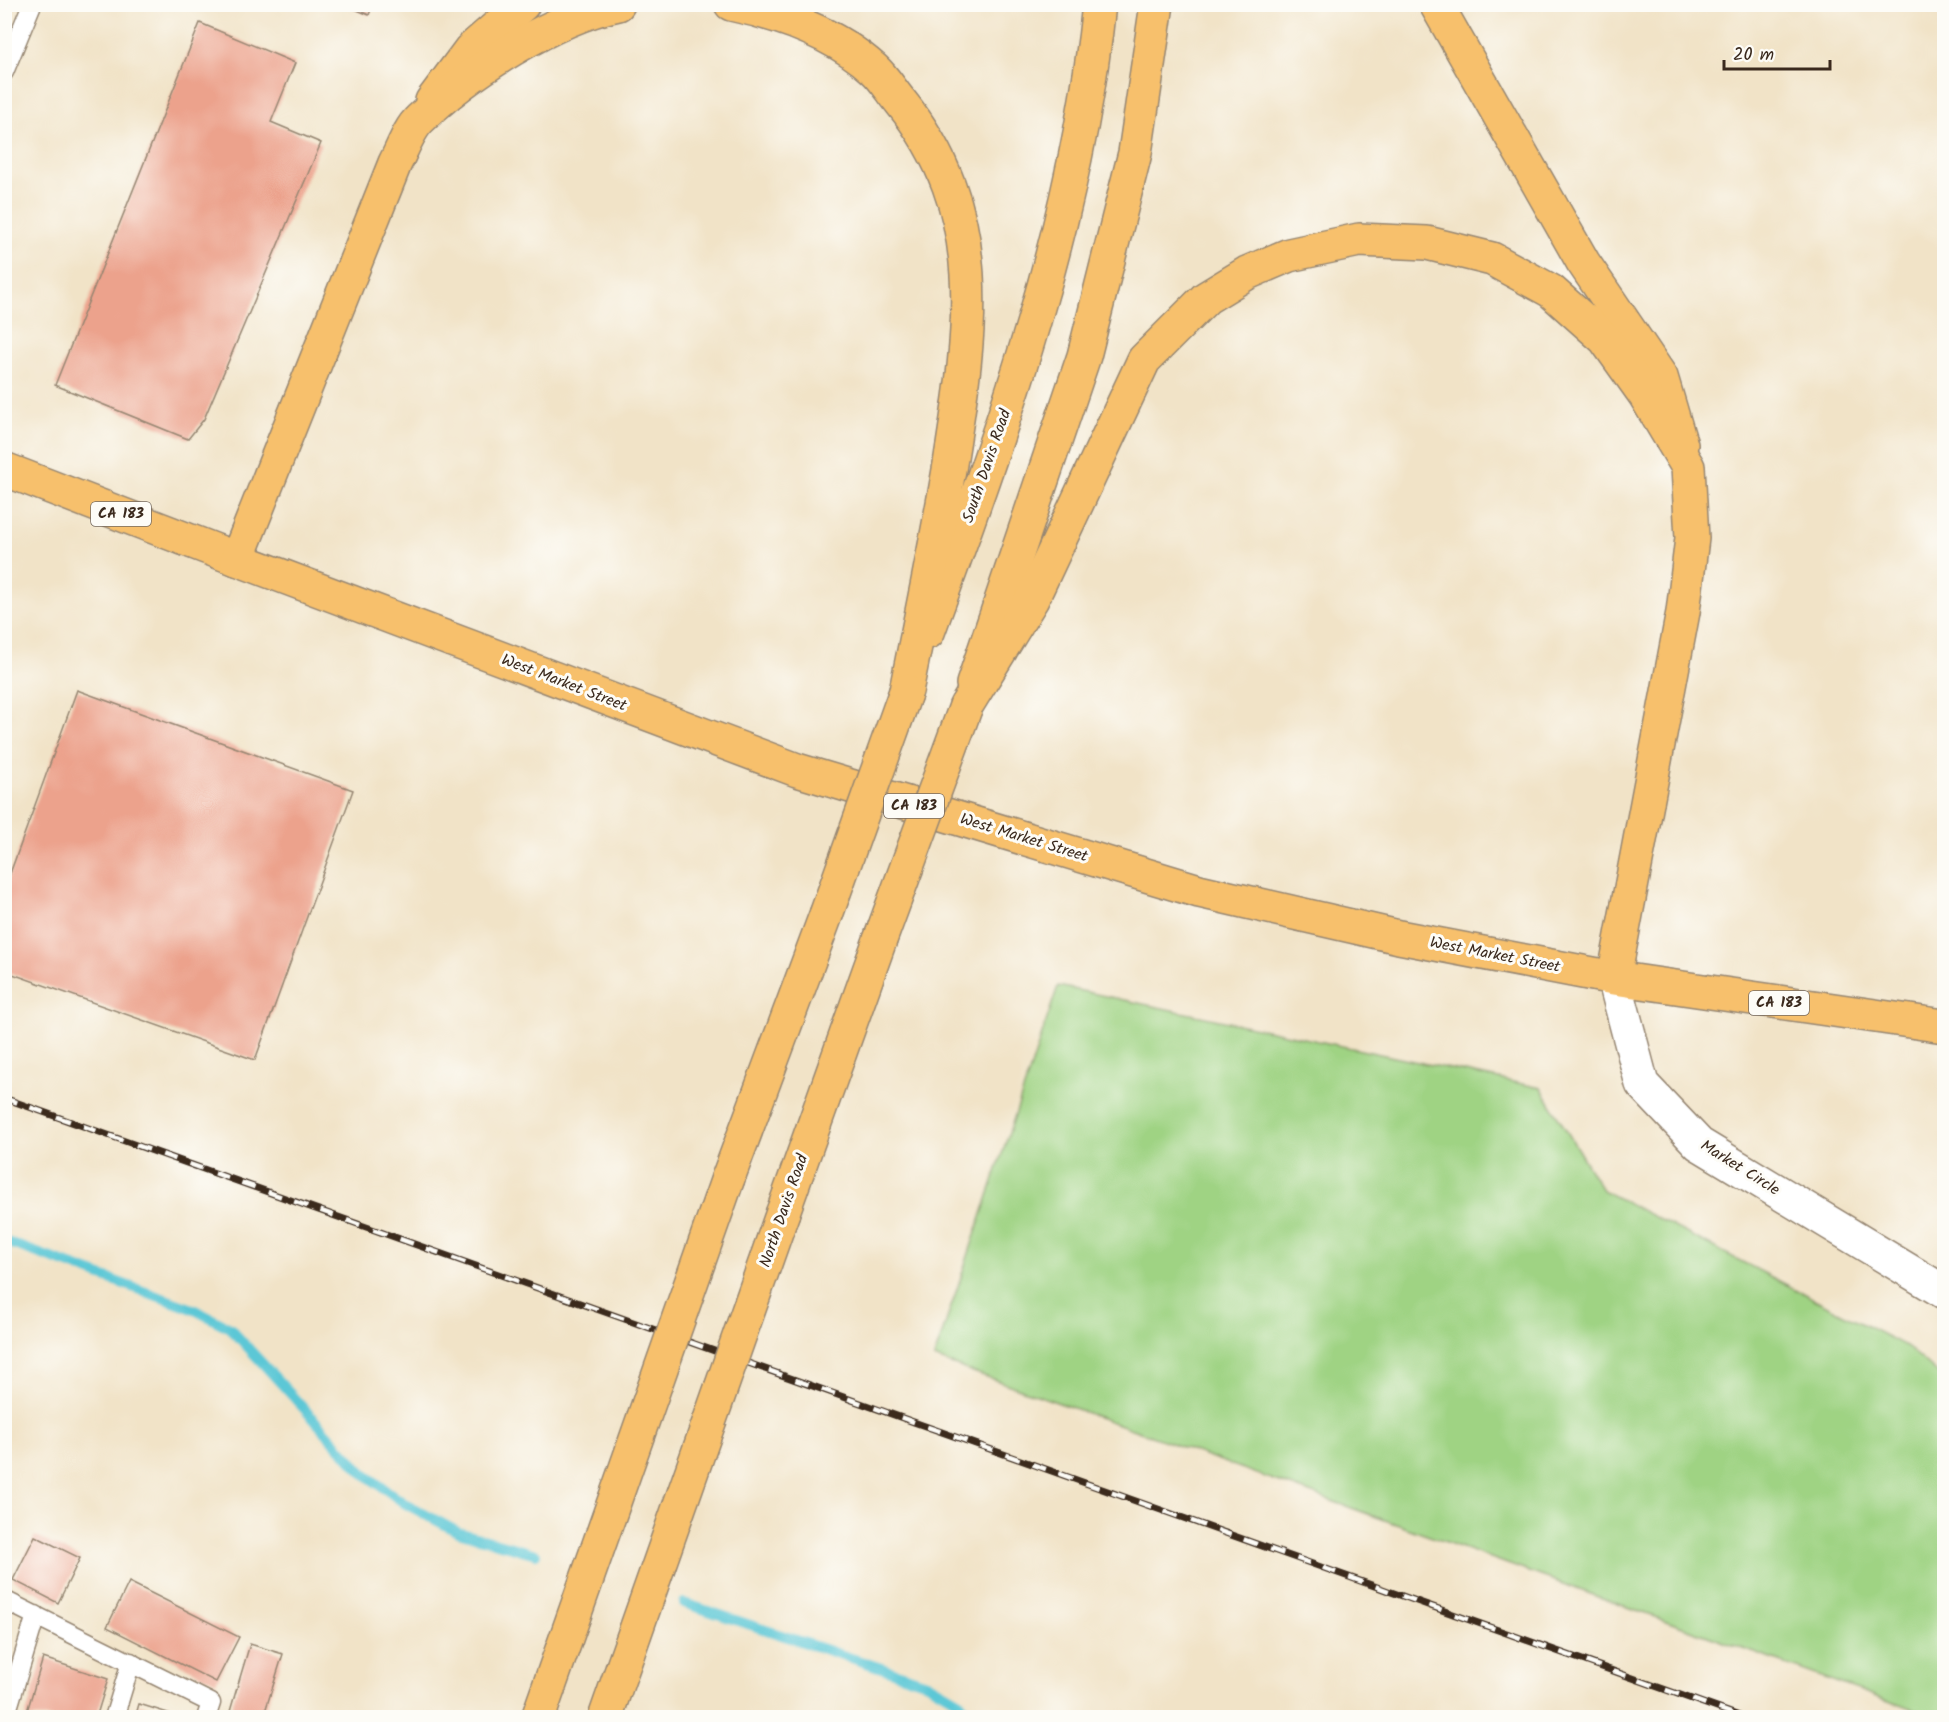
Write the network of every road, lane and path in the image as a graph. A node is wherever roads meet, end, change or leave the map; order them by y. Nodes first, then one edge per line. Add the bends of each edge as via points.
1 (32, 4) edge
2 (523, 4) edge
3 (618, 4) edge
4 (731, 4) edge
5 (1099, 4) edge
6 (1157, 4) edge
7 (1436, 4) edge
8 (4, 72) edge
9 (418, 120) junction
10 (1688, 467) junction
11 (4, 469) edge
12 (237, 559) junction
13 (906, 691) junction
14 (966, 706) junction
15 (1614, 978) junction
16 (1944, 1026) edge
17 (1944, 1292) edge
18 (4, 1600) edge
19 (36, 1615) junction
20 (131, 1662) junction
21 (4, 1718) edge
22 (114, 1718) edge
23 (206, 1718) edge
24 (538, 1718) edge
25 (605, 1718) edge

1 - 8 lane
2 - 9 main road via 470,50
3 - 9 main road via 553,26 490,64
4 - 13 main road via 775,13 824,34 874,69 915,119 945,171 961,225 969,290 967,359 939,528
5 - 13 main road, South Davis Road via 1075,162 1057,244 990,463
6 - 14 main road via 1135,153 1084,356
7 - 10 main road via 1583,262 1661,377
9 - 12 main road via 395,163
10 - 14 main road via 1605,339 1551,291 1492,259 1427,243 1359,240 1288,255 1246,273 1206,298 1144,360 1032,599
10 - 15 main road via 1692,538 1683,612
11 - 12 main road, West Market Street / CA 183
12 - 15 main road, West Market Street / CA 183 via 797,770 1199,891 1399,937
13 - 24 main road, South Davis Road, bridge via 728,1178
14 - 25 main road, North Davis Road, bridge
15 - 16 main road, West Market Street / CA 183
15 - 17 street, Market Circle via 1642,1084 1699,1144
18 - 19 lane
19 - 20 lane
19 - 21 lane
20 - 22 lane
20 - 23 lane via 211,1703

